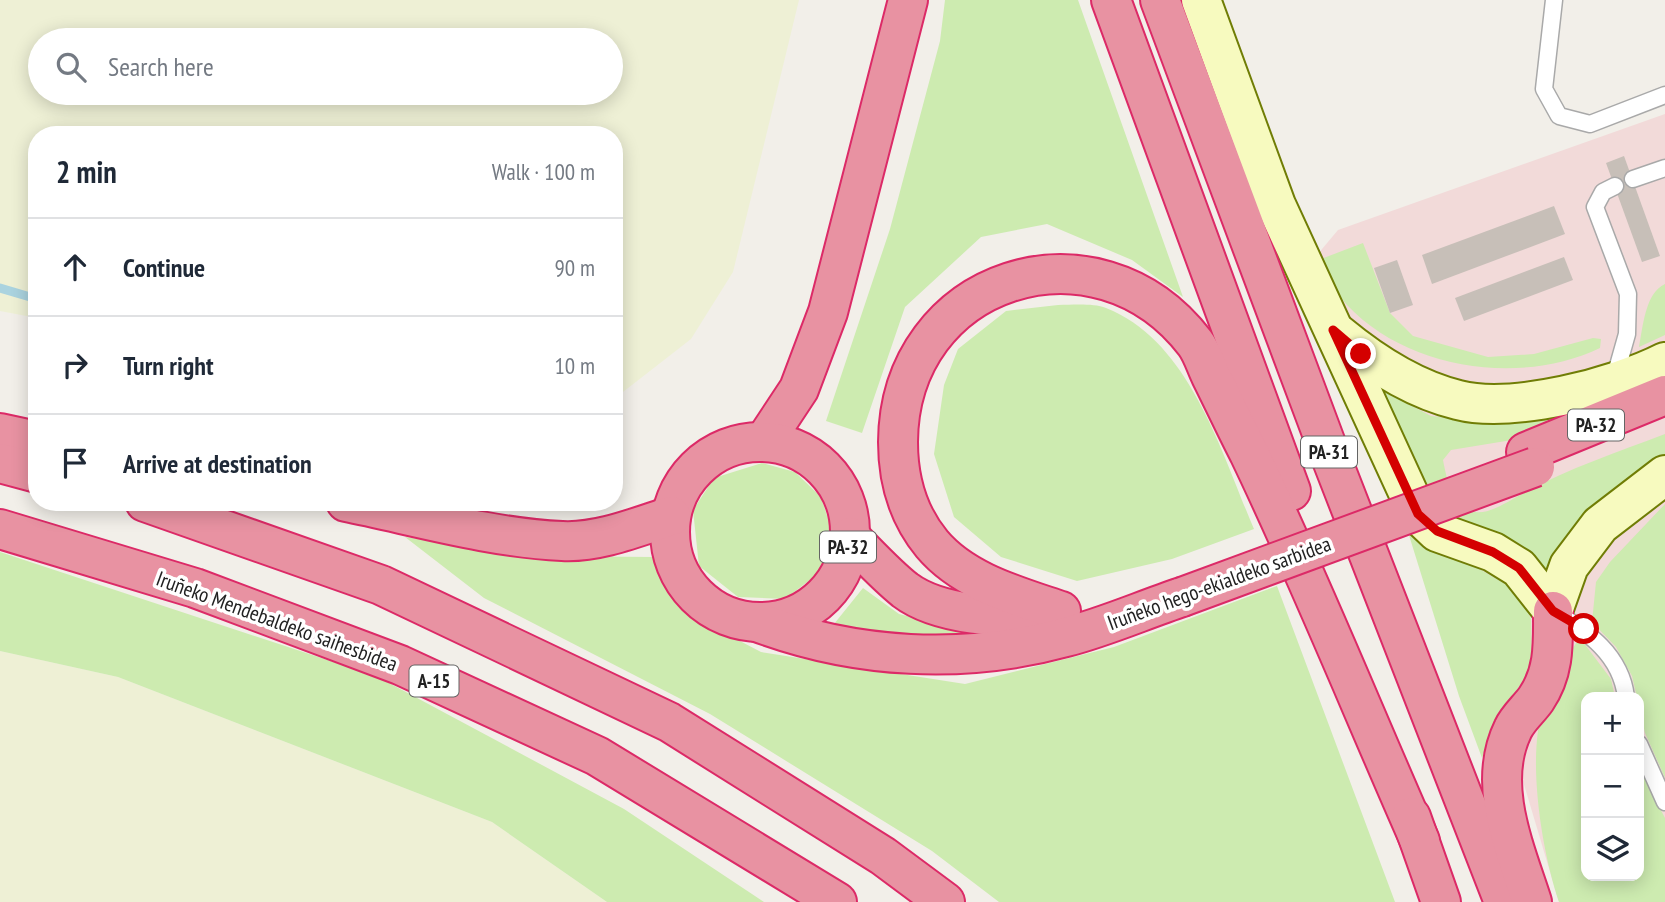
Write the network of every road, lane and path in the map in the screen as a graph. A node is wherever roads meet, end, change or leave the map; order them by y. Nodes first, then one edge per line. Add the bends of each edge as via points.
1 (908, 0) edge
2 (1111, 0) edge
3 (1160, 0) edge
4 (1201, 0) edge
5 (1554, 0) edge
6 (1665, 95) edge
7 (1665, 168) edge
8 (1633, 179) dead end
9 (1615, 186) dead end
10 (1333, 330) junction
11 (1665, 362) edge
12 (1614, 383) junction
13 (1665, 395) edge
14 (1665, 414) edge
15 (0, 433) edge
16 (28, 439) edge
17 (764, 442) junction
18 (1531, 460) junction
19 (0, 463) edge
20 (28, 471) edge
21 (1665, 475) edge
22 (171, 511) edge
23 (396, 511) edge
24 (671, 516) junction
25 (0, 529) edge
26 (850, 537) junction
27 (1180, 589) junction
28 (1061, 611) junction
29 (1553, 611) junction
30 (757, 622) junction
31 (1624, 692) edge
32 (1644, 755) edge
33 (1665, 802) edge
34 (1420, 841) junction
35 (837, 902) edge
36 (945, 902) edge
37 (1441, 902) edge
38 (1504, 902) edge
39 (1532, 902) edge

1 - 17 highway via 828,312 799,389
2 - 34 highway, PA-31
3 - 38 highway, PA-31
4 - 10 street via 1276,205
5 - 6 lane via 1544,89 1559,116 1590,124
7 - 8 lane
9 - 12 lane via 1597,198 1595,207 1628,294 1627,334
10 - 12 street via 1403,380 1459,401 1520,402
10 - 29 street via 1418,514 1437,531 1493,552 1519,568
11 - 12 street
13 - 18 highway, Iruñeko hego-ekialdeko sarbidea / PA-32
14 - 18 highway, Iruñeko hego-ekialdeko sarbidea / PA-32
15 - 16 highway
17 - 24 highway, PA-32 via 738,444 714,454 694,470 679,492
17 - 26 highway, PA-32 via 792,447 816,462 836,483 847,509
18 - 27 highway, Iruñeko hego-ekialdeko sarbidea / PA-32, bridge
19 - 20 highway
21 - 29 street via 1600,525 1569,566
22 - 36 highway via 381,585 669,722 883,856
23 - 24 highway via 564,541 615,533
24 - 30 highway, PA-32 via 671,547 681,576 700,600 726,616
25 - 35 highway, Iruñeko Mendebaldeko saihesbidea / A-15 via 195,588 400,665 597,757
26 - 28 highway, Iruñeko hego-ekialdeko sarbidea / PA-32 via 907,592 957,612 1023,617
26 - 30 highway, PA-32 via 846,560 821,598 802,612
27 - 28 highway, Iruñeko hego-ekialdeko sarbidea / PA-32
27 - 30 highway, Iruñeko hego-ekialdeko sarbidea / PA-32 via 1065,638 933,656 865,652 797,637
28 - 34 highway via 967,574 933,545 910,512 898,456 898,415 906,385 936,329 961,305 999,284 1040,275 1072,275 1119,286 1155,305 1195,344 1262,481
29 - 31 lane via 1584,629 1613,658
29 - 39 highway via 1549,676 1513,729 1503,763 1502,795
32 - 33 lane
34 - 37 highway, PA-31

